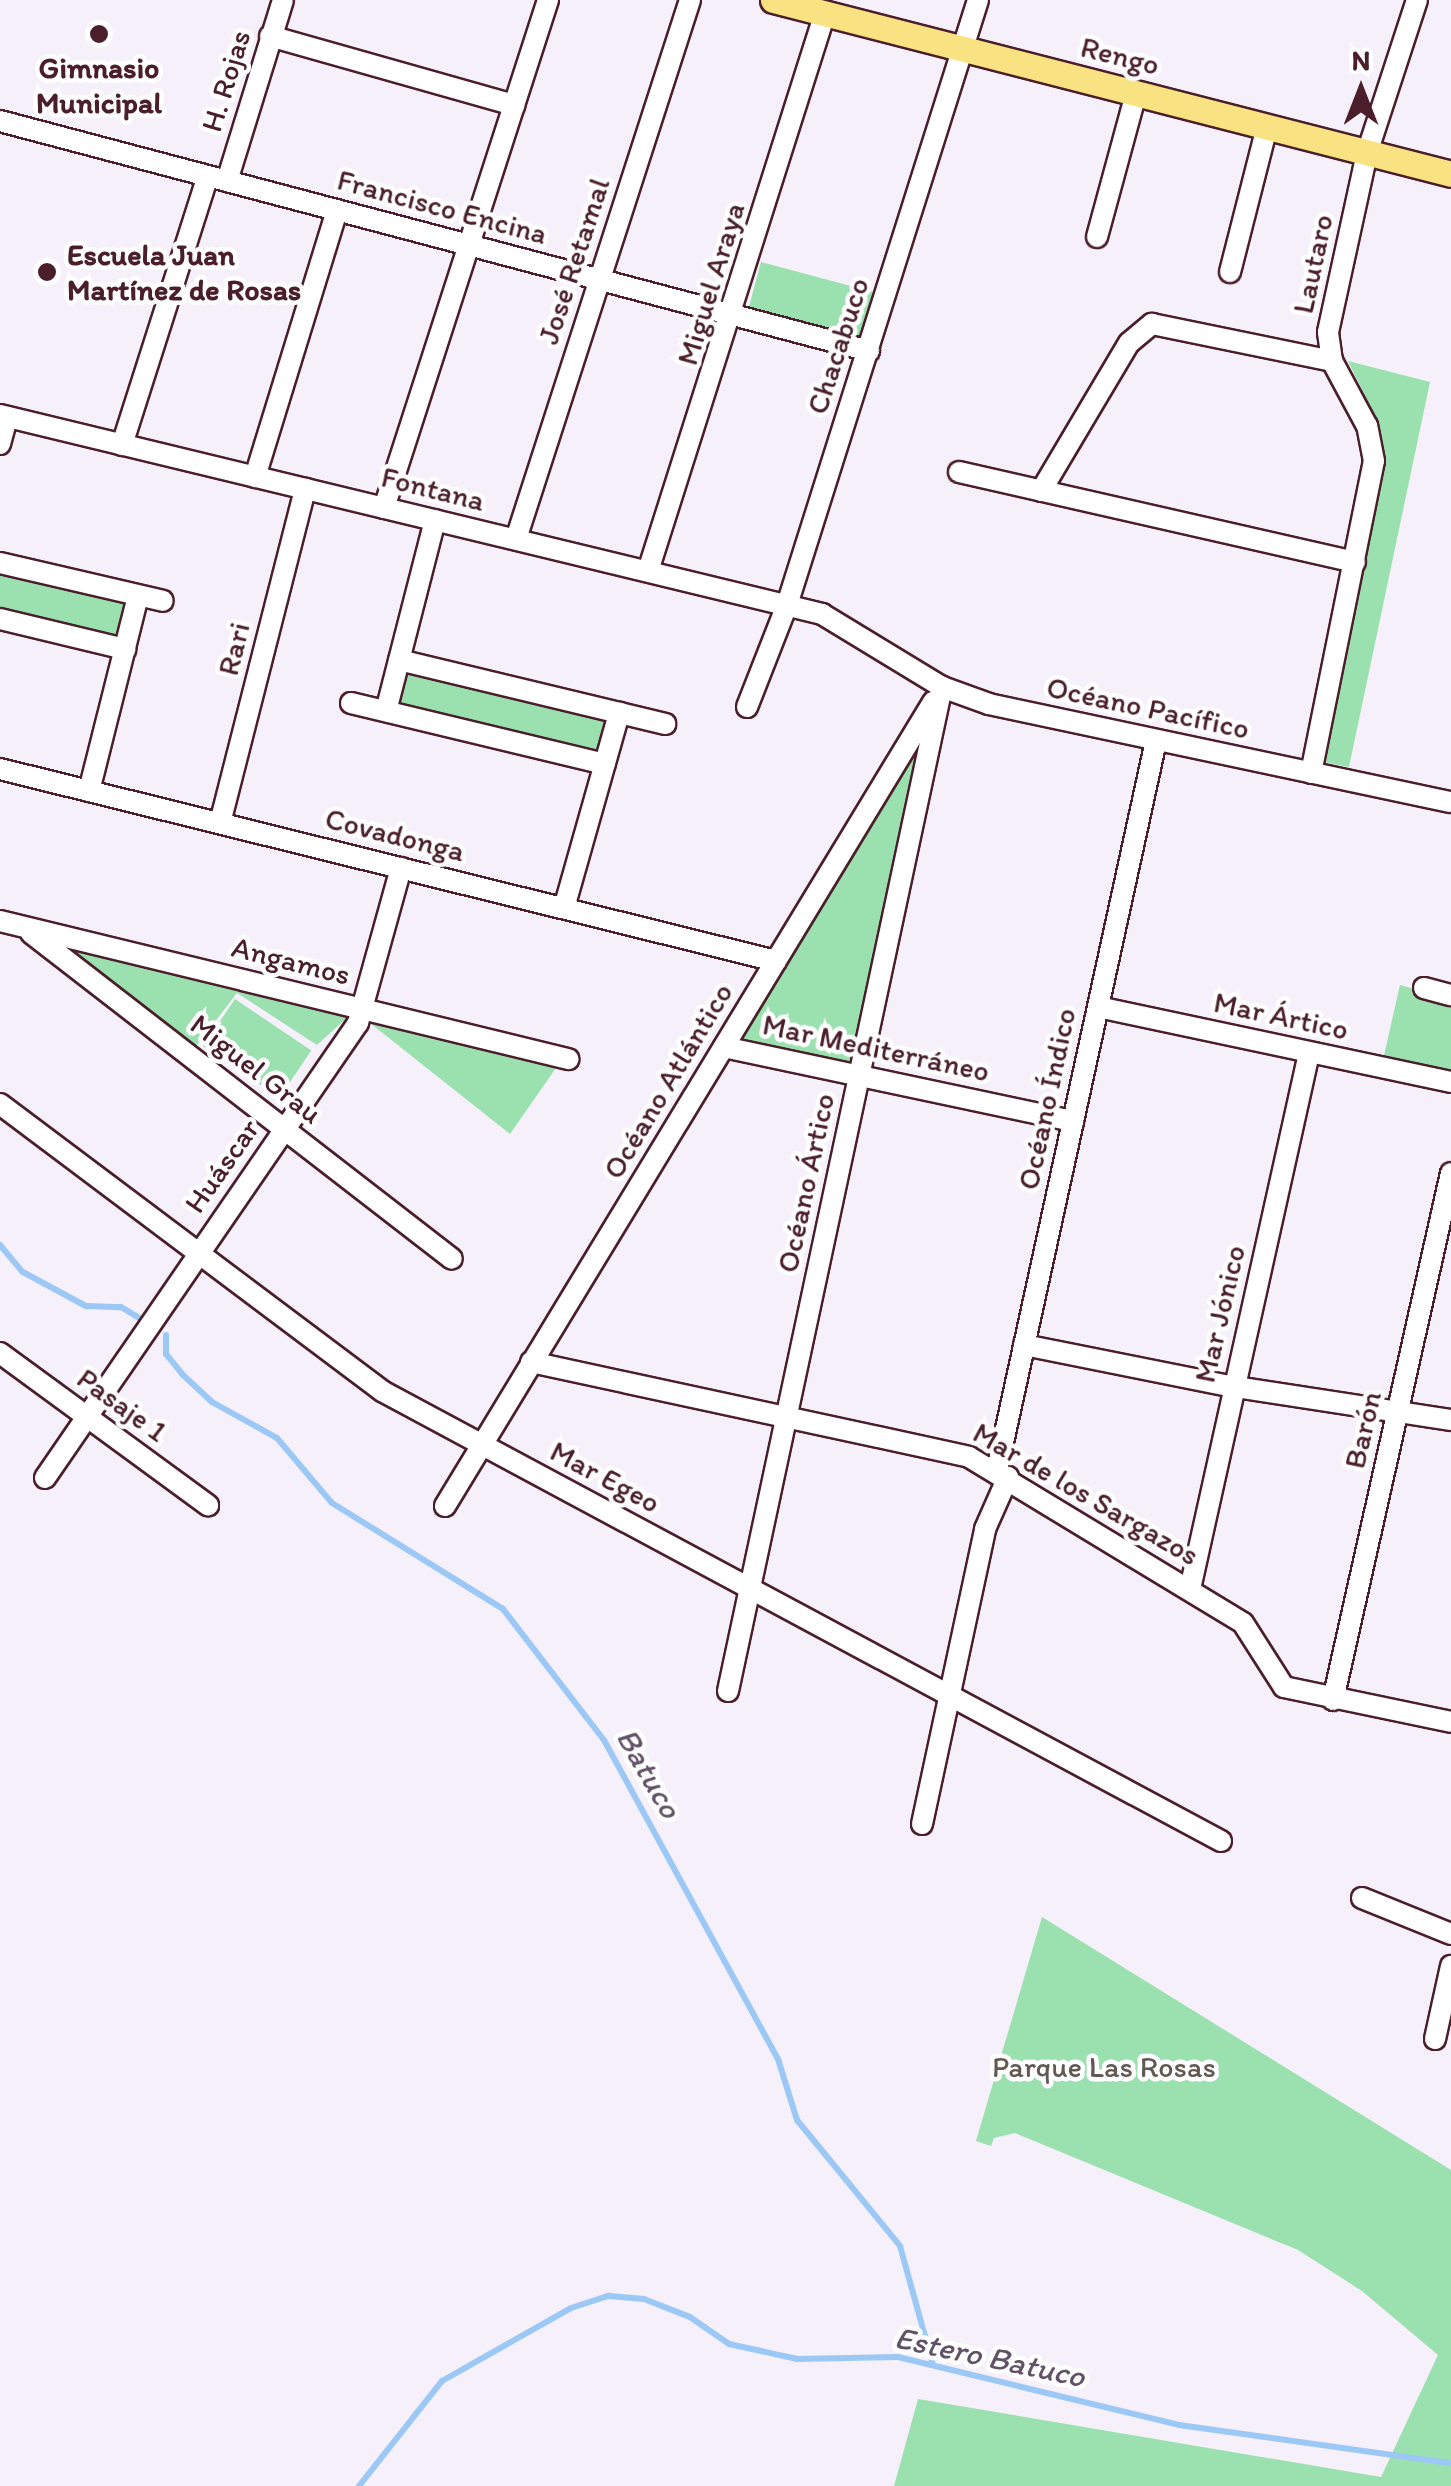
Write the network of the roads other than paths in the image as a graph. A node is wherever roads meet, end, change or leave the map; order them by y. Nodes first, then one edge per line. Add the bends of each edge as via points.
1 (282, 0) edge
2 (548, 0) edge
3 (690, 0) edge
4 (773, 0) edge
5 (978, 0) edge
6 (1417, 0) edge
7 (824, 13) junction
8 (270, 36) junction
9 (963, 49) junction
10 (1136, 93) junction
11 (514, 105) junction
12 (0, 121) edge
13 (1267, 127) junction
14 (1367, 153) junction
15 (1451, 174) edge
16 (217, 178) junction
17 (337, 210) junction
18 (1097, 237) dead end
19 (469, 244) junction
20 (1230, 272) dead end
21 (600, 280) junction
22 (734, 315) junction
23 (869, 350) junction
24 (1332, 361) junction
25 (3, 416) edge
26 (0, 444) edge
27 (122, 445) junction
28 (959, 472) dead end
29 (254, 477) junction
30 (305, 489) junction
31 (1041, 491) junction
32 (384, 508) junction
33 (435, 520) junction
34 (516, 540) junction
35 (1354, 562) junction
36 (0, 563) edge
37 (648, 571) junction
38 (138, 596) junction
39 (162, 602) dead end
40 (788, 605) junction
41 (0, 619) edge
42 (850, 626) joint
43 (124, 649) junction
44 (399, 660) junction
45 (942, 687) junction
46 (351, 703) dead end
47 (747, 707) dead end
48 (386, 711) junction
49 (619, 713) junction
50 (665, 724) dead end
51 (1156, 741) junction
52 (605, 764) junction
53 (0, 769) edge
54 (1311, 773) junction
55 (90, 791) junction
56 (1451, 802) edge
57 (220, 824) junction
58 (400, 868) junction
59 (564, 908) junction
60 (0, 921) edge
61 (22, 926) junction
62 (776, 960) junction
63 (1424, 988) dead end
64 (1451, 995) edge
65 (1098, 1007) junction
66 (364, 1009) junction
67 (724, 1048) junction
68 (1309, 1053) junction
69 (568, 1059) dead end
70 (859, 1076) junction
71 (1451, 1082) edge
72 (0, 1104) edge
73 (1073, 1120) junction
74 (284, 1129) junction
75 (1451, 1174) edge
76 (198, 1252) junction
77 (452, 1260) dead end
78 (1024, 1344) junction
79 (0, 1352) edge
80 (531, 1362) junction
81 (1235, 1387) junction
82 (1398, 1408) junction
83 (787, 1415) junction
84 (89, 1418) junction
85 (1451, 1420) edge
86 (480, 1444) junction
87 (1002, 1474) junction
88 (44, 1478) dead end
89 (208, 1505) dead end
90 (444, 1506) dead end
91 (750, 1589) junction
92 (1190, 1589) junction
93 (728, 1691) dead end
94 (949, 1696) junction
95 (1334, 1700) junction
96 (1451, 1722) edge
97 (922, 1824) dead end
98 (1221, 1841) dead end
99 (1362, 1898) dead end
100 (1451, 1934) edge
101 (1450, 1974) edge
102 (1434, 2040) dead end

1 - 8 street, H. Rojas
2 - 11 street
3 - 21 street, José Retamal
4 - 7 main road, Rengo
5 - 9 street, Chacabuco
6 - 14 street, Lautaro
7 - 9 main road, Rengo
7 - 22 street, Miguel Araya
8 - 11 street
8 - 16 street, H. Rojas
9 - 10 main road, Rengo
9 - 23 street, Chacabuco
10 - 13 main road, Rengo
10 - 18 street
11 - 19 street
12 - 16 street, Francisco Encina
13 - 14 main road, Rengo
13 - 20 street
14 - 15 main road, Rengo
14 - 24 street, Lautaro via 1331,315
16 - 17 street, Francisco Encina
16 - 27 street, H. Rojas
17 - 19 street, Francisco Encina
17 - 29 street
19 - 21 street, Francisco Encina
19 - 32 street
21 - 22 street, Francisco Encina
21 - 34 street, José Retamal
22 - 23 street, Francisco Encina
22 - 37 street, Miguel Araya
23 - 40 street, Chacabuco
24 - 31 street via 1152,324 1129,342
24 - 35 street, Lautaro via 1367,426 1374,461
25 - 26 street
25 - 27 street, Fontana
27 - 29 street, Fontana
28 - 31 street
29 - 30 street, Fontana
30 - 32 street, Fontana
30 - 57 street, Rari
31 - 35 street
32 - 33 street, Fontana
33 - 34 street, Fontana
33 - 44 street
34 - 37 street, Fontana
35 - 54 street, Lautaro
36 - 38 street
37 - 40 street, Fontana
38 - 39 street
38 - 43 street
40 - 42 street, Fontana
40 - 47 street, Chacabuco
41 - 43 street
42 - 45 street, Océano Pacífico
43 - 55 street
44 - 48 street
44 - 49 street
45 - 51 street, Océano Pacífico
45 - 62 street, Océano Atlántico
45 - 70 street, Océano Ártico
46 - 48 street
48 - 52 street
49 - 50 street
49 - 52 street
51 - 54 street, Océano Pacífico
51 - 65 street, Océano Índico
52 - 59 street
53 - 55 street, Covadonga
54 - 56 street, Océano Pacífico
55 - 57 street, Covadonga
57 - 58 street, Covadonga
58 - 59 street, Covadonga
58 - 66 street, Huáscar
59 - 62 street, Covadonga
60 - 61 street, Angamos
61 - 66 street, Angamos
61 - 74 street, Miguel Grau
62 - 67 street, Océano Atlántico
63 - 64 street
65 - 68 street, Mar Ártico
65 - 73 street, Océano Índico
66 - 69 street, Angamos
66 - 74 street, Huáscar
67 - 70 street, Mar Mediterráneo
67 - 80 street, Océano Atlántico
68 - 71 street, Mar Ártico
68 - 81 street, Mar Jónico
70 - 73 street, Mar Mediterráneo
70 - 83 street, Océano Ártico
72 - 76 street, Mar Egeo
73 - 78 street, Océano Índico
74 - 76 street, Huáscar
74 - 77 street, Miguel Grau
75 - 82 street, Barón
76 - 84 street, Huáscar
76 - 86 street, Mar Egeo via 382,1391
78 - 81 street
78 - 87 street, Océano Índico
79 - 84 street, Pasaje 1
80 - 83 street, Mar de los Sargazos
80 - 86 street, Océano Atlántico
81 - 82 street
81 - 92 street, Mar Jónico
82 - 85 street
82 - 95 street, Barón
83 - 87 street, Mar de los Sargazos via 925,1442
83 - 91 street, Océano Ártico
84 - 88 street, Huáscar
84 - 89 street, Pasaje 1
86 - 90 street, Océano Atlántico
86 - 91 street, Mar Egeo
87 - 92 street, Mar de los Sargazos
87 - 94 street, Océano Índico
91 - 93 street, Océano Ártico
91 - 94 street, Mar Egeo
92 - 95 street, Mar de los Sargazos via 1243,1622 1284,1687
94 - 97 street, Océano Índico
94 - 98 street, Mar Egeo
95 - 96 street, Mar de los Sargazos
99 - 100 street
101 - 102 street

